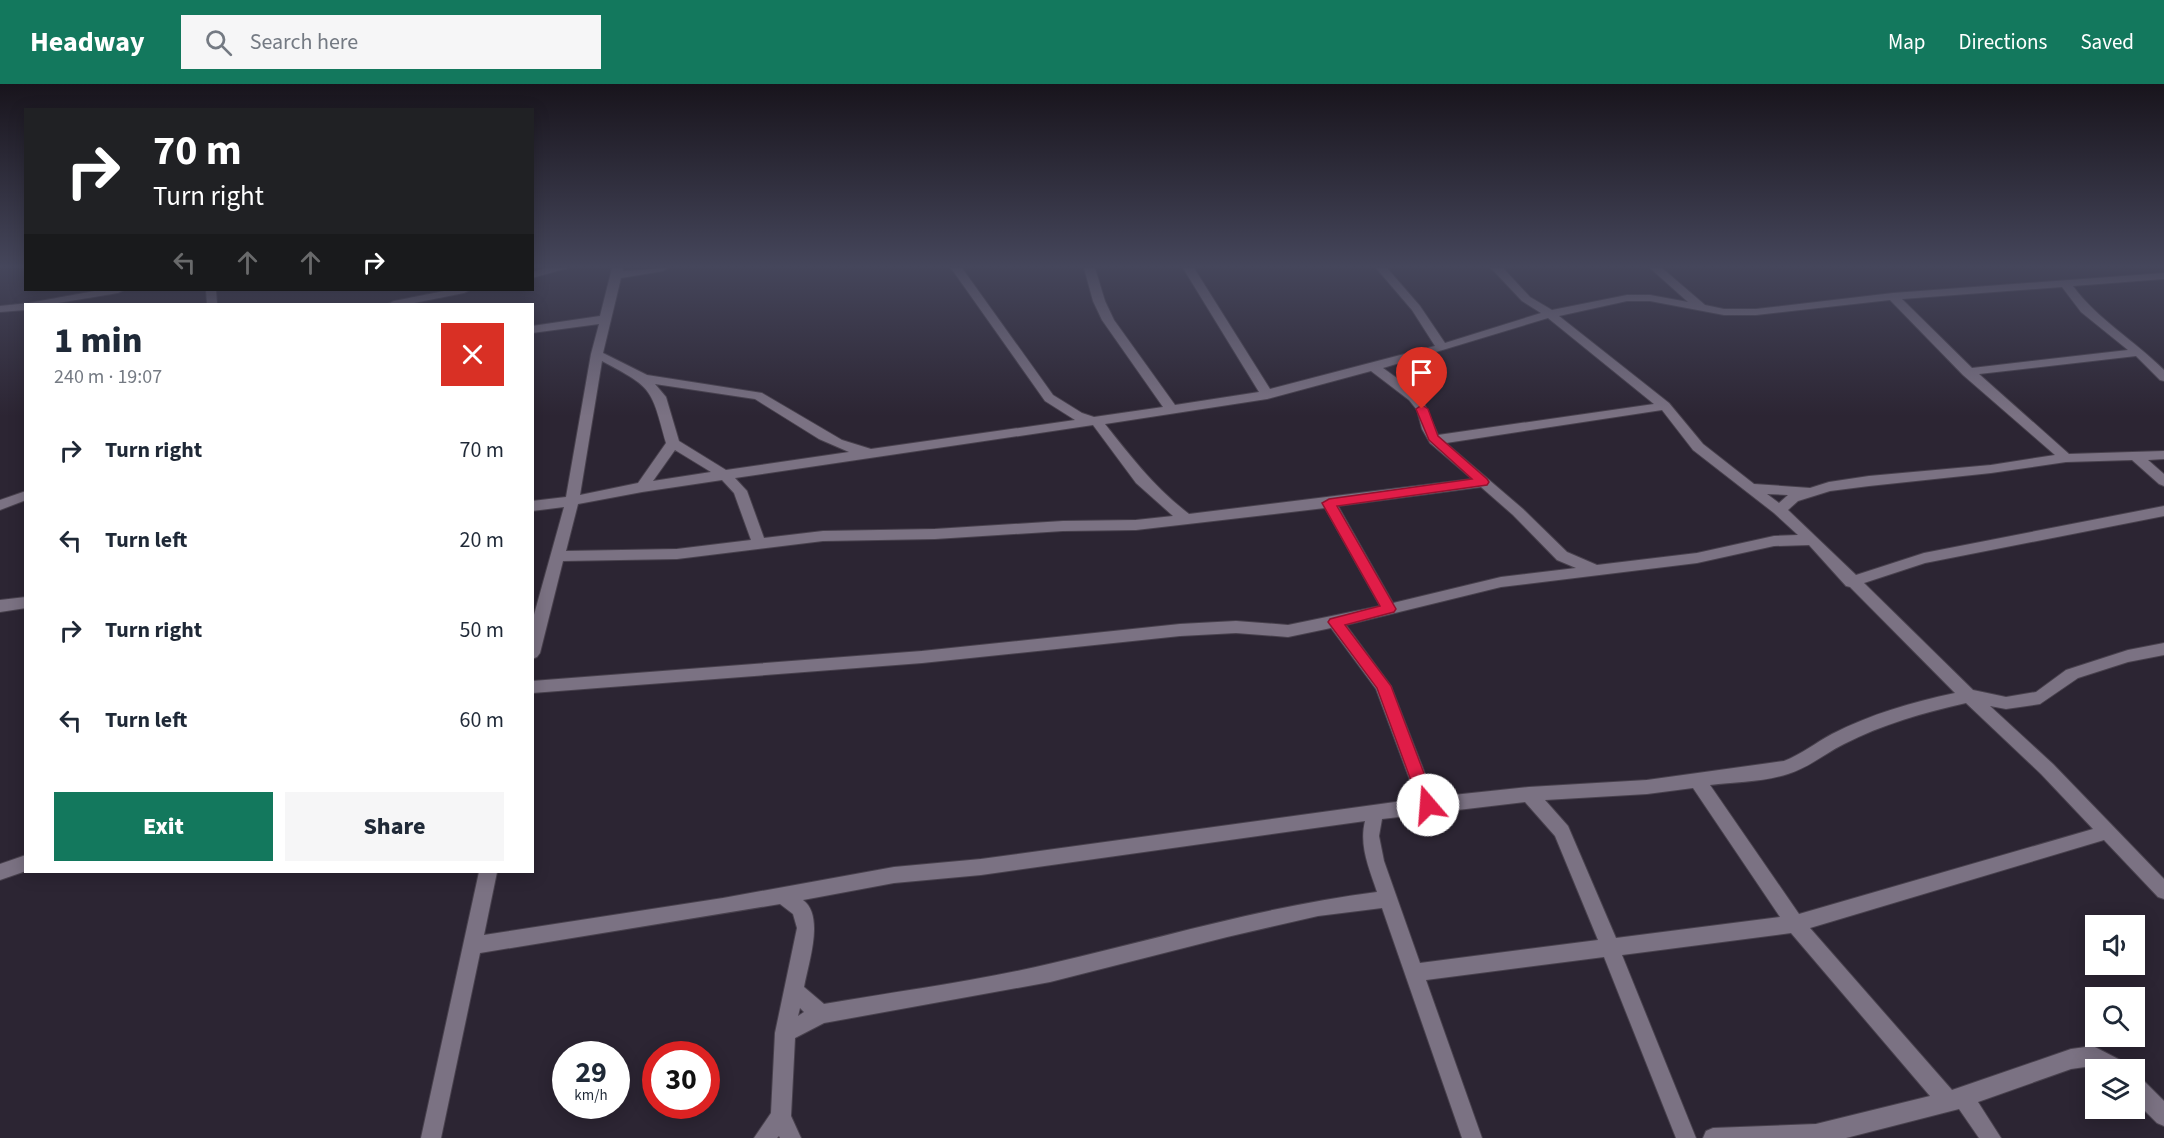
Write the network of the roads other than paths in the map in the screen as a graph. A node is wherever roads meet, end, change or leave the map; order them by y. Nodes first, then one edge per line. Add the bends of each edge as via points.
1 (992, 317) edge
2 (1106, 317) edge
3 (1219, 317) edge
4 (1422, 317) edge
5 (1540, 317) edge
6 (1554, 317) edge
7 (1914, 317) edge
8 (2094, 317) edge
9 (606, 319) joint
10 (534, 330) edge
11 (1442, 347) junction
12 (2139, 352) junction
13 (597, 354) junction
14 (1373, 367) junction
15 (1967, 372) junction
16 (2164, 377) edge
17 (644, 378) junction
18 (1267, 394) junction
19 (1665, 406) junction
20 (1172, 410) junction
21 (1097, 422) junction
22 (1435, 440) junction
23 (673, 442) junction
24 (875, 453) junction
25 (2134, 455) junction
26 (2164, 455) edge
27 (2066, 458) junction
28 (726, 476) junction
29 (2164, 481) edge
30 (1483, 482) junction
31 (642, 487) junction
32 (1749, 488) junction
33 (1813, 492) junction
34 (24, 496) edge
35 (572, 501) junction
36 (1329, 503) junction
37 (0, 505) edge
38 (534, 506) edge
39 (1779, 510) junction
40 (2164, 511) edge
41 (1186, 519) junction
42 (1812, 540) junction
43 (759, 543) junction
44 (558, 556) junction
45 (1599, 571) junction
46 (1851, 582) junction
47 (24, 602) edge
48 (0, 606) edge
49 (1389, 609) junction
50 (1335, 622) junction
51 (534, 646) edge
52 (2164, 649) edge
53 (534, 687) edge
54 (1970, 696) junction
55 (1698, 781) junction
56 (1529, 794) junction
57 (1428, 805) junction
58 (1376, 813) junction
59 (2107, 832) junction
60 (24, 864) edge
61 (0, 872) edge
62 (488, 873) edge
63 (2164, 891) edge
64 (783, 896) junction
65 (1387, 899) junction
66 (1795, 924) junction
67 (473, 945) junction
68 (1611, 949) junction
69 (1413, 973) junction
70 (793, 990) junction
71 (821, 1014) junction
72 (785, 1033) junction
73 (2099, 1059) edge
74 (2145, 1096) edge
75 (1955, 1099) junction
76 (2164, 1116) edge
77 (781, 1117) junction
78 (1817, 1136) edge
79 (431, 1138) edge
80 (764, 1138) edge
81 (791, 1138) edge
82 (1472, 1138) edge
83 (1686, 1138) edge
84 (1713, 1138) edge
85 (1991, 1138) edge

1 - 21 street via 1050,398 1077,417
2 - 20 street
3 - 18 street
4 - 11 street
5 - 11 street
6 - 19 street
7 - 15 street
8 - 12 street
9 - 10 street
9 - 13 street
11 - 14 street
12 - 15 street
12 - 16 street
13 - 17 street
13 - 35 street
14 - 18 street
14 - 22 street via 1414,399
15 - 27 street
17 - 23 street via 660,397
17 - 24 street via 758,396 840,445
18 - 20 street
19 - 22 street
19 - 32 street via 1698,447
20 - 21 street
21 - 24 street
21 - 41 street via 1141,480
22 - 30 street
23 - 28 street
23 - 31 street
24 - 28 street
25 - 26 street
25 - 27 street
25 - 29 street
27 - 33 street via 1869,481
28 - 31 street
28 - 43 street via 743,496
30 - 36 street
30 - 45 street via 1562,556
31 - 35 street
32 - 33 street
32 - 39 street
33 - 39 street via 1793,498
34 - 37 street
35 - 38 street
35 - 44 street
36 - 41 street
36 - 49 street
39 - 42 street
40 - 46 street via 1924,558
41 - 43 street via 934,534 823,536
42 - 45 street via 1774,541 1697,558
42 - 46 street
43 - 44 street via 677,554
44 - 51 street
45 - 49 street via 1501,582
46 - 54 street
47 - 48 street
49 - 50 street
50 - 53 street via 1288,631 1236,627 1180,630 922,657
50 - 57 street via 1383,686
52 - 54 street via 2072,674 2040,698 2006,703
54 - 55 street via 1882,719 1785,768
54 - 59 street
55 - 56 street
55 - 66 street
56 - 57 street
56 - 68 street via 1562,831
57 - 58 street
58 - 64 street via 981,867 894,875
58 - 65 street via 1370,836
59 - 63 street
59 - 66 street
60 - 61 street
62 - 67 street
64 - 67 street
64 - 70 street via 801,909 806,928
65 - 69 street
65 - 71 street via 1318,908 1050,973
66 - 68 street
66 - 75 street
67 - 79 street
68 - 69 street
68 - 83 street
69 - 82 street
70 - 71 street
70 - 72 street
71 - 72 street
72 - 77 street
73 - 75 street via 2071,1059
74 - 76 street
75 - 78 street
75 - 85 street
77 - 80 street
77 - 81 street
78 - 84 street

